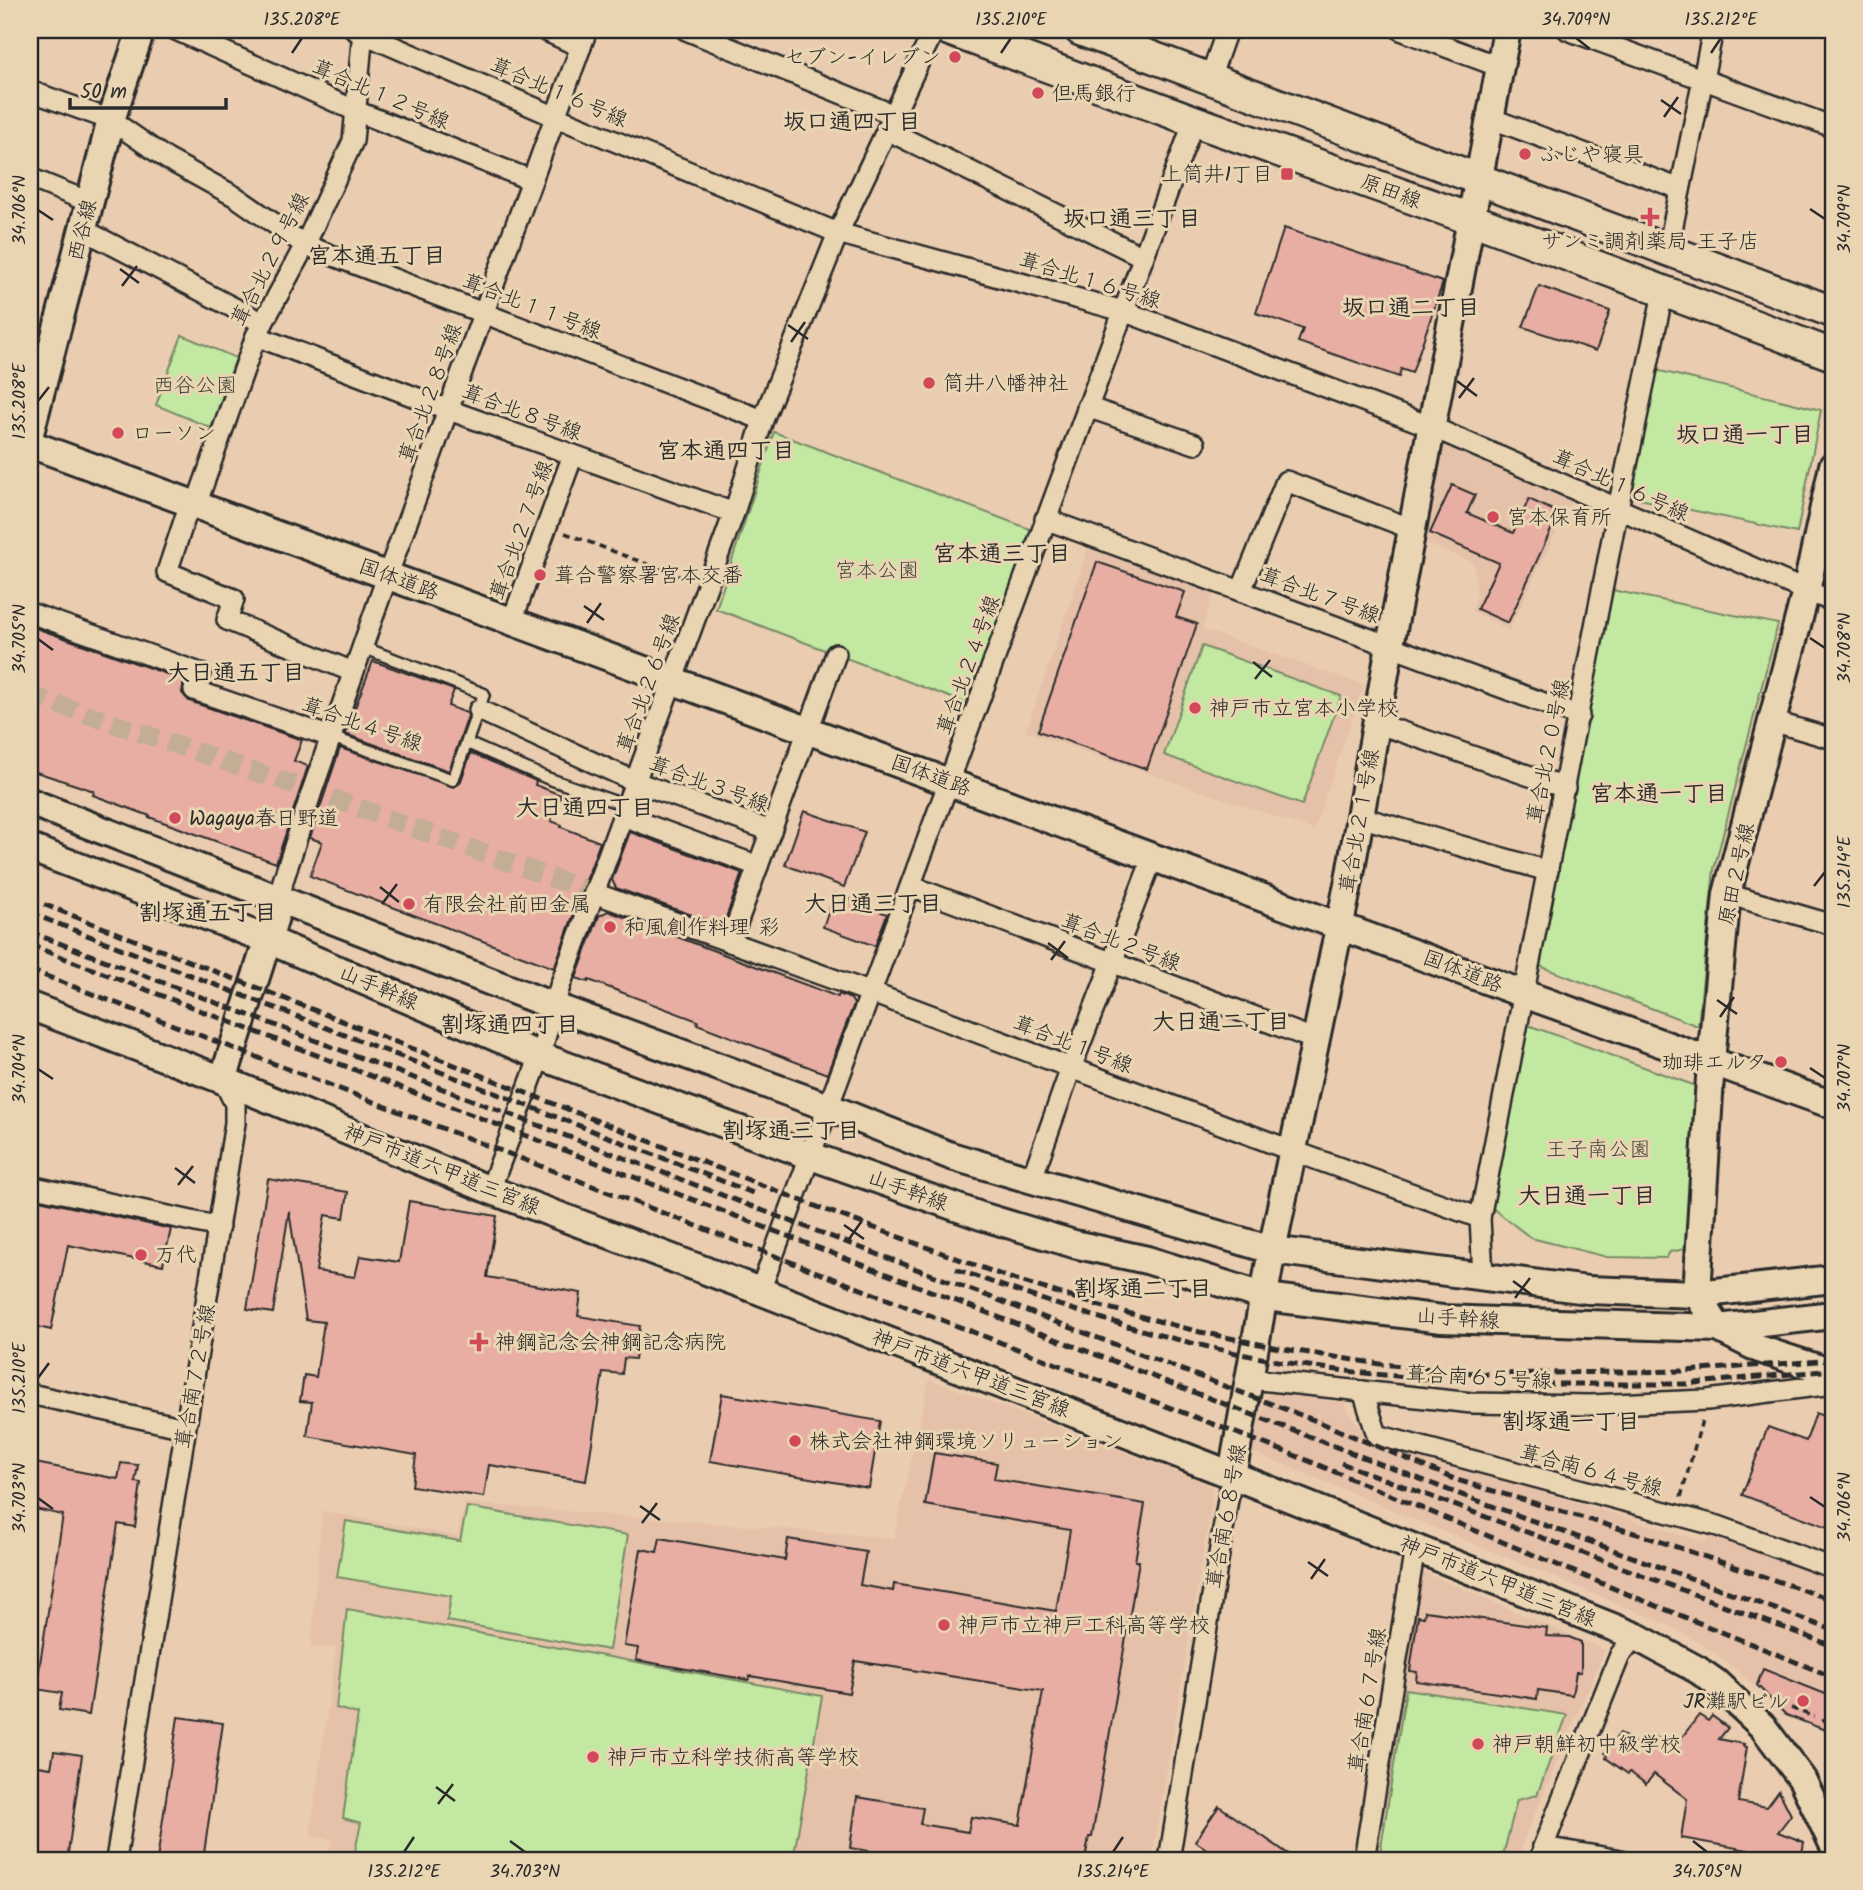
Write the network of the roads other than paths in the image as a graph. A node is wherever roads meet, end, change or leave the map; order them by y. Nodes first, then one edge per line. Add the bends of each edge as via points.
1 (141, 30) edge
2 (176, 30) edge
3 (544, 30) edge
4 (686, 30) edge
5 (934, 30) edge
6 (949, 30) edge
7 (1080, 30) edge
8 (1227, 30) edge
9 (1401, 30) edge
10 (1507, 30) edge
11 (1568, 30) edge
12 (1713, 30) edge
13 (360, 31) edge
14 (584, 38) edge
15 (1500, 67) junction
16 (1210, 78) junction
17 (1703, 78) junction
18 (30, 91) edge
19 (356, 111) junction
20 (556, 117) junction
21 (1490, 118) junction
22 (111, 120) junction
23 (1194, 121) junction
24 (891, 122) junction
25 (1833, 127) edge
26 (30, 178) edge
27 (1478, 178) junction
28 (531, 180) junction
29 (1680, 189) junction
30 (89, 202) junction
31 (1471, 219) junction
32 (82, 229) junction
33 (838, 233) junction
34 (305, 245) junction
35 (1668, 249) junction
36 (1143, 257) junction
37 (1663, 293) junction
38 (1123, 310) junction
39 (483, 312) junction
40 (1833, 312) edge
41 (260, 330) junction
42 (1833, 355) edge
43 (1087, 407) junction
44 (449, 410) junction
45 (763, 420) junction
46 (1433, 427) junction
47 (30, 433) edge
48 (30, 444) edge
49 (1195, 444) dead end
50 (573, 455) junction
51 (1833, 466) edge
52 (193, 504) junction
53 (1618, 508) junction
54 (734, 513) junction
55 (1045, 519) junction
56 (1412, 529) junction
57 (388, 574) junction
58 (1241, 591) junction
59 (1806, 591) junction
60 (1833, 601) edge
61 (30, 613) edge
62 (512, 621) junction
63 (1390, 645) junction
64 (362, 647) junction
65 (836, 654) dead end
66 (353, 672) junction
67 (673, 682) junction
68 (479, 710) junction
69 (1579, 716) junction
70 (1772, 721) junction
71 (1376, 723) junction
72 (808, 731) junction
73 (331, 737) junction
74 (1833, 739) edge
75 (467, 743) junction
76 (636, 782) junction
77 (949, 782) junction
78 (1565, 788) junction
79 (30, 802) edge
80 (625, 811) junction
81 (1360, 817) junction
82 (771, 831) junction
83 (30, 848) edge
84 (1153, 857) junction
85 (758, 866) junction
86 (1548, 871) junction
87 (911, 886) junction
88 (594, 893) junction
89 (1727, 894) junction
90 (280, 901) junction
91 (1340, 925) junction
92 (1833, 925) edge
93 (266, 939) junction
94 (730, 942) junction
95 (1112, 963) junction
96 (872, 993) junction
97 (1524, 994) junction
98 (30, 1006) edge
99 (553, 1006) junction
100 (1316, 1040) junction
101 (540, 1056) junction
102 (1711, 1061) junction
103 (1071, 1068) junction
104 (223, 1080) junction
105 (1833, 1105) edge
106 (828, 1107) junction
107 (1293, 1151) junction
108 (811, 1156) junction
109 (1031, 1181) junction
110 (30, 1186) edge
111 (490, 1190) junction
112 (1480, 1218) junction
113 (219, 1227) junction
114 (1272, 1251) junction
115 (1483, 1276) junction
116 (1833, 1279) edge
117 (761, 1291) junction
118 (1697, 1294) junction
119 (1266, 1297) junction
120 (1833, 1315) edge
121 (1718, 1328) junction
122 (1833, 1373) edge
123 (1250, 1379) junction
124 (1833, 1384) edge
125 (1363, 1391) junction
126 (30, 1394) edge
127 (186, 1428) junction
128 (1232, 1475) junction
129 (1415, 1548) junction
130 (1833, 1568) edge
131 (1634, 1636) junction
132 (1802, 1779) junction
133 (1833, 1791) edge
134 (1833, 1844) edge
135 (1542, 1854) edge
136 (116, 1860) edge
137 (1169, 1860) edge
138 (1364, 1860) edge
139 (1621, 1860) edge

1 - 22 street, 西谷線
2 - 19 street, 葺合北１２号線
3 - 14 street
4 - 24 street
5 - 24 street, 葺合北２６号線
6 - 23 main road, 原田線
7 - 16 main road, 原田線
8 - 16 street
9 - 15 street
10 - 15 street, 葺合北２１号線
11 - 17 street
12 - 17 street
13 - 19 street, 葺合北２９号線
13 - 20 street, 葺合北１６号線
14 - 20 street, 葺合北２８号線
15 - 21 street, 葺合北２１号線
16 - 27 main road, 原田線
17 - 25 street
17 - 29 street
18 - 22 street, 葺合北１１号線
19 - 28 street, 葺合北１２号線
19 - 34 street, 葺合北２９号線 via 353,141
20 - 28 street, 葺合北２８号線
20 - 33 street, 葺合北１６号線
21 - 27 street, 葺合北２１号線
21 - 29 street
22 - 30 street, 西谷線
22 - 34 street, 葺合北１１号線
23 - 31 main road, 原田線
23 - 36 street, 葺合北２４号線
24 - 33 street, 葺合北２６号線
24 - 36 street
26 - 30 street
27 - 31 street, 葺合北２１号線
27 - 35 main road, 原田線
28 - 39 street, 葺合北２８号線
29 - 35 street
30 - 32 street, 西谷線
31 - 37 main road, 原田線
31 - 46 street, 葺合北２１号線
32 - 41 street, 葺合北８号線
32 - 47 street, 西谷線
33 - 38 street, 葺合北１６号線
33 - 45 street, 葺合北２６号線
34 - 39 street, 葺合北１１号線
34 - 41 street, 葺合北２９号線
35 - 40 main road, 原田線
36 - 38 street, 葺合北２４号線
37 - 42 main road, 原田線
37 - 53 street, 葺合北２０号線
38 - 43 street, 葺合北２４号線
38 - 46 street, 葺合北１６号線
39 - 44 street, 葺合北２８号線
39 - 45 street, 葺合北１１号線
41 - 44 street, 葺合北８号線
41 - 52 street, 葺合北２９号線
43 - 49 street
43 - 55 street, 葺合北２４号線
44 - 50 street, 葺合北８号線
44 - 57 street, 葺合北２８号線
45 - 54 street, 葺合北２６号線
46 - 53 street, 葺合北１６号線
46 - 56 street, 葺合北２１号線
48 - 52 street, 国体道路
50 - 54 street, 葺合北８号線
50 - 62 street, 葺合北２７号線
51 - 59 street, 原田２号線
52 - 57 street, 国体道路
52 - 66 street, 葺合北２９号線 via 167,572 234,599 227,620
53 - 59 street, 葺合北１６号線
53 - 69 street, 葺合北２０号線
54 - 67 street, 葺合北２６号線
55 - 58 street, 葺合北７号線
55 - 77 street, 葺合北２４号線
56 - 58 street via 1286,481
56 - 63 street, 葺合北２１号線
57 - 62 street, 国体道路
57 - 64 street, 葺合北２８号線
58 - 63 street, 葺合北７号線
59 - 60 street, 葺合北１６号線
59 - 70 street, 原田２号線
61 - 73 street, 葺合北４号線 via 200,673 194,690
62 - 67 street, 国体道路
63 - 69 street, 葺合北７号線
63 - 71 street, 葺合北２１号線
64 - 66 street, 葺合北２８号線
64 - 68 lane via 484,694
65 - 72 street
66 - 73 street, 葺合北２８号線
67 - 72 street, 国体道路
67 - 76 street, 葺合北２６号線
68 - 75 lane, 葺合北４号線
68 - 76 street, 葺合北３号線
69 - 78 street, 葺合北２０号線
70 - 74 street
70 - 89 street, 原田２号線
71 - 78 street
71 - 81 street, 葺合北２１号線
72 - 77 street, 国体道路
72 - 82 street
73 - 75 lane, 葺合北４号線 via 453,780
73 - 90 street, 葺合北２８号線
75 - 80 lane
76 - 80 street, 葺合北２６号線
76 - 82 street, 葺合北３号線
77 - 84 street, 国体道路
77 - 87 street, 葺合北２４号線
78 - 86 street, 葺合北２０号線
79 - 90 street, 山手幹線
80 - 85 street
80 - 88 street, 葺合北２６号線
81 - 86 street
81 - 91 street, 葺合北２１号線
82 - 85 street
83 - 93 street, 山手幹線
84 - 91 street, 国体道路
84 - 95 street
85 - 94 street
86 - 97 street, 葺合北２０号線
87 - 95 street, 葺合北２号線
87 - 96 street, 葺合北２４号線
88 - 94 street, 葺合北１号線
88 - 99 street, 葺合北２６号線
89 - 92 street
89 - 102 street, 原田２号線
90 - 93 street
90 - 99 street, 山手幹線
91 - 97 street, 国体道路
91 - 100 street, 葺合北２１号線
93 - 101 street, 山手幹線
93 - 104 street
94 - 96 street, 葺合北１号線
95 - 100 street, 葺合北２号線
95 - 103 street
96 - 103 street, 葺合北１号線
96 - 106 street, 葺合北２４号線
97 - 102 street, 国体道路
97 - 112 street, 葺合北２０号線
98 - 104 street, 神戸市道六甲道三宮線
99 - 101 street, 葺合北２６号線
99 - 106 street, 山手幹線
100 - 107 street, 葺合北２１号線
101 - 108 street, 山手幹線
101 - 111 street, 葺合北２６号線
102 - 105 street, 国体道路
102 - 118 street, 原田２号線
103 - 107 street, 葺合北１号線
103 - 109 street
104 - 111 street, 神戸市道六甲道三宮線
104 - 113 street, 葺合南７２号線 via 234,1104 235,1123
106 - 108 street, 葺合北２４号線
106 - 109 street, 山手幹線 via 951,1157
107 - 112 street, 葺合北１号線
107 - 114 street, 葺合北２１号線
108 - 117 street, 葺合北２４号線
108 - 119 street, 山手幹線 via 981,1216
109 - 114 street, 山手幹線
110 - 113 street
111 - 117 street, 神戸市道六甲道三宮線
112 - 115 street
113 - 127 street, 葺合南７２号線
114 - 115 street, 山手幹線
114 - 119 street, 葺合北２１号線
115 - 118 street, 山手幹線 via 1588,1290
116 - 118 street, 山手幹線
117 - 128 street, 神戸市道六甲道三宮線
118 - 121 street
119 - 121 street, 山手幹線 via 1442,1319
119 - 123 street, 葺合南６８号線
120 - 121 street, 山手幹線
121 - 122 street via 1759,1349
123 - 125 street, 葺合南６５号線
123 - 128 street, 葺合南６８号線
124 - 125 street, 葺合南６５号線 via 1707,1400 1590,1405 1485,1404
125 - 130 street, 葺合南６４号線 via 1377,1436 1718,1526
126 - 127 street
127 - 136 street, 葺合南７２号線
128 - 129 street, 神戸市道六甲道三宮線
128 - 137 street, 葺合南６８号線
129 - 131 street, 神戸市道六甲道三宮線
129 - 138 street, 葺合南６７号線
131 - 132 street, 神戸市道六甲道三宮線 via 1698,1670 1732,1696 1777,1743
131 - 135 street via 1620,1655
132 - 133 street
132 - 134 street, 神戸市道六甲道三宮線
135 - 139 street

